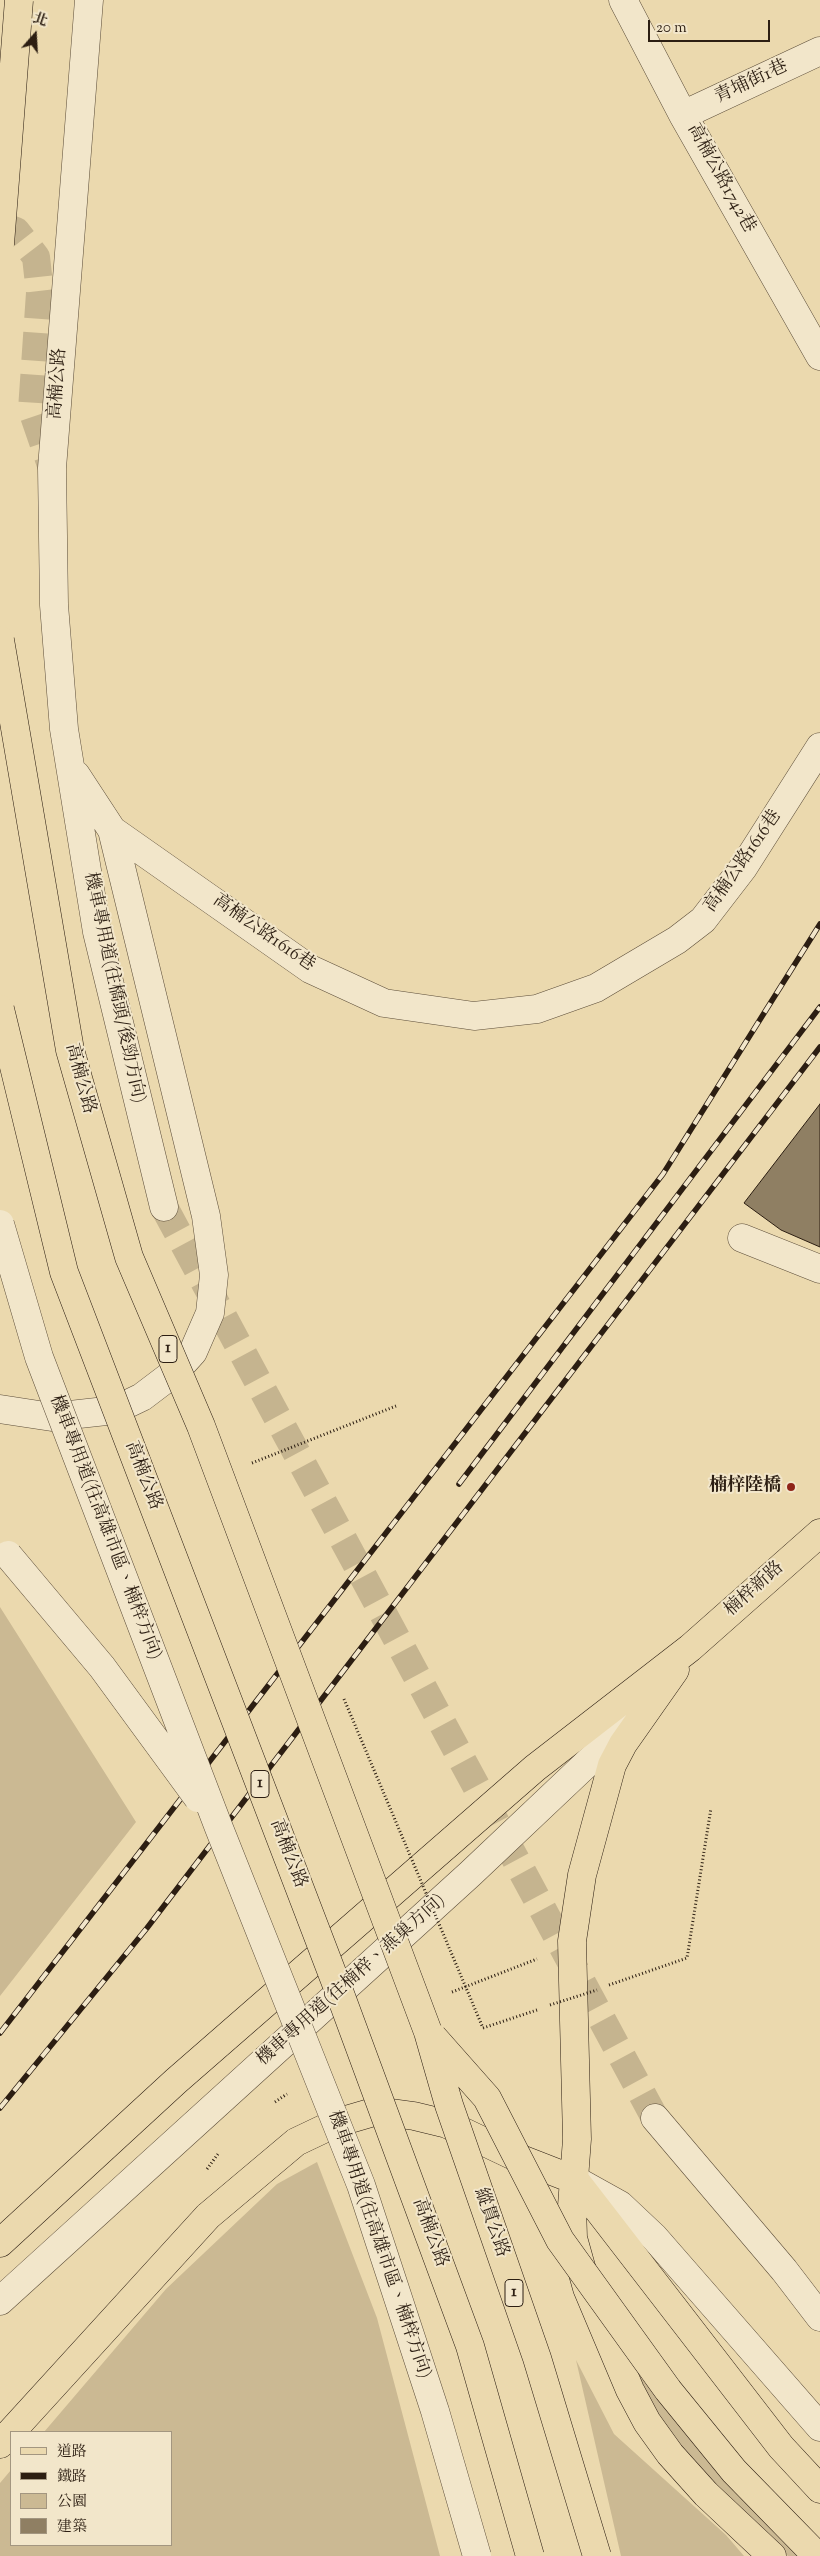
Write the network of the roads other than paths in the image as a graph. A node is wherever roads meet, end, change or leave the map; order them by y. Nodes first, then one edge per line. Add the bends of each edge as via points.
1 (19, 0) edge
2 (89, 0) edge
3 (623, 0) edge
4 (820, 51) edge
5 (683, 115) junction
6 (0, 244) edge
7 (820, 356) edge
8 (0, 640) edge
9 (820, 747) edge
10 (71, 768) junction
11 (112, 830) junction
12 (0, 1009) edge
13 (164, 1207) tunnel mouth
14 (0, 1224) edge
15 (742, 1238) dead end
16 (820, 1270) edge
17 (0, 1409) edge
18 (820, 1533) edge
19 (0, 1548) edge
20 (690, 1648) junction
21 (219, 1828) junction
22 (428, 2032) junction
23 (655, 2118) tunnel mouth
24 (575, 2180) junction
25 (0, 2243) edge
26 (0, 2301) edge
27 (820, 2317) edge
28 (820, 2427) edge
29 (12, 2431) edge
30 (10, 2433) edge
31 (0, 2444) edge
32 (820, 2489) edge
33 (478, 2556) edge
34 (530, 2556) edge
35 (597, 2556) edge
36 (772, 2556) edge
37 (817, 2556) edge

1 - 6 main road, bridge
2 - 10 street, 高楠公路 via 52,468 54,605 64,729
3 - 5 street, 高楠公路1742巷
4 - 5 street, 青埔街1巷
5 - 7 street, 高楠公路1742巷
8 - 22 main road, 高楠公路 / 1, bridge via 70,1050 129,1257 201,1426
9 - 11 street, 高楠公路1616巷 via 743,868 703,920 677,940 596,988 537,1009 474,1016 384,1003 310,969
10 - 11 street
10 - 13 street, 機車專用道(往橋頭/後勁方向) via 97,932
11 - 17 street via 206,1216 214,1276 210,1313 193,1352 176,1372 142,1397 115,1410 52,1417
12 - 34 main road, 高楠公路 / 1, bridge via 64,1272 470,2346
14 - 21 street, 機車專用道(往高雄市區、楠梓方向), bridge via 39,1357
15 - 16 street
18 - 20 main road, 楠梓新路
19 - 21 street, 機車專用道(往高雄市區、楠梓方向), bridge via 102,1666
20 - 24 main road via 612,1765 582,1876 572,1941 577,2139
20 - 25 main road via 534,1768 176,2081
20 - 26 street, 機車專用道(往楠梓、燕巢方向) via 593,1758
21 - 33 street, 機車專用道(往高雄市區、楠梓方向), bridge via 361,2185 435,2411
22 - 35 main road, 縱貫公路 / 1, bridge via 449,2105 537,2358
22 - 37 main road, bridge via 487,2098 560,2240 668,2390 734,2471
23 - 27 street
24 - 28 street via 620,2205 654,2237
24 - 29 main road via 447,2124 414,2116 377,2112 336,2123 296,2142 208,2216
24 - 32 main road via 781,2447
24 - 36 main road via 573,2230 577,2258 630,2390 647,2422 670,2454 706,2494
30 - 31 main road

